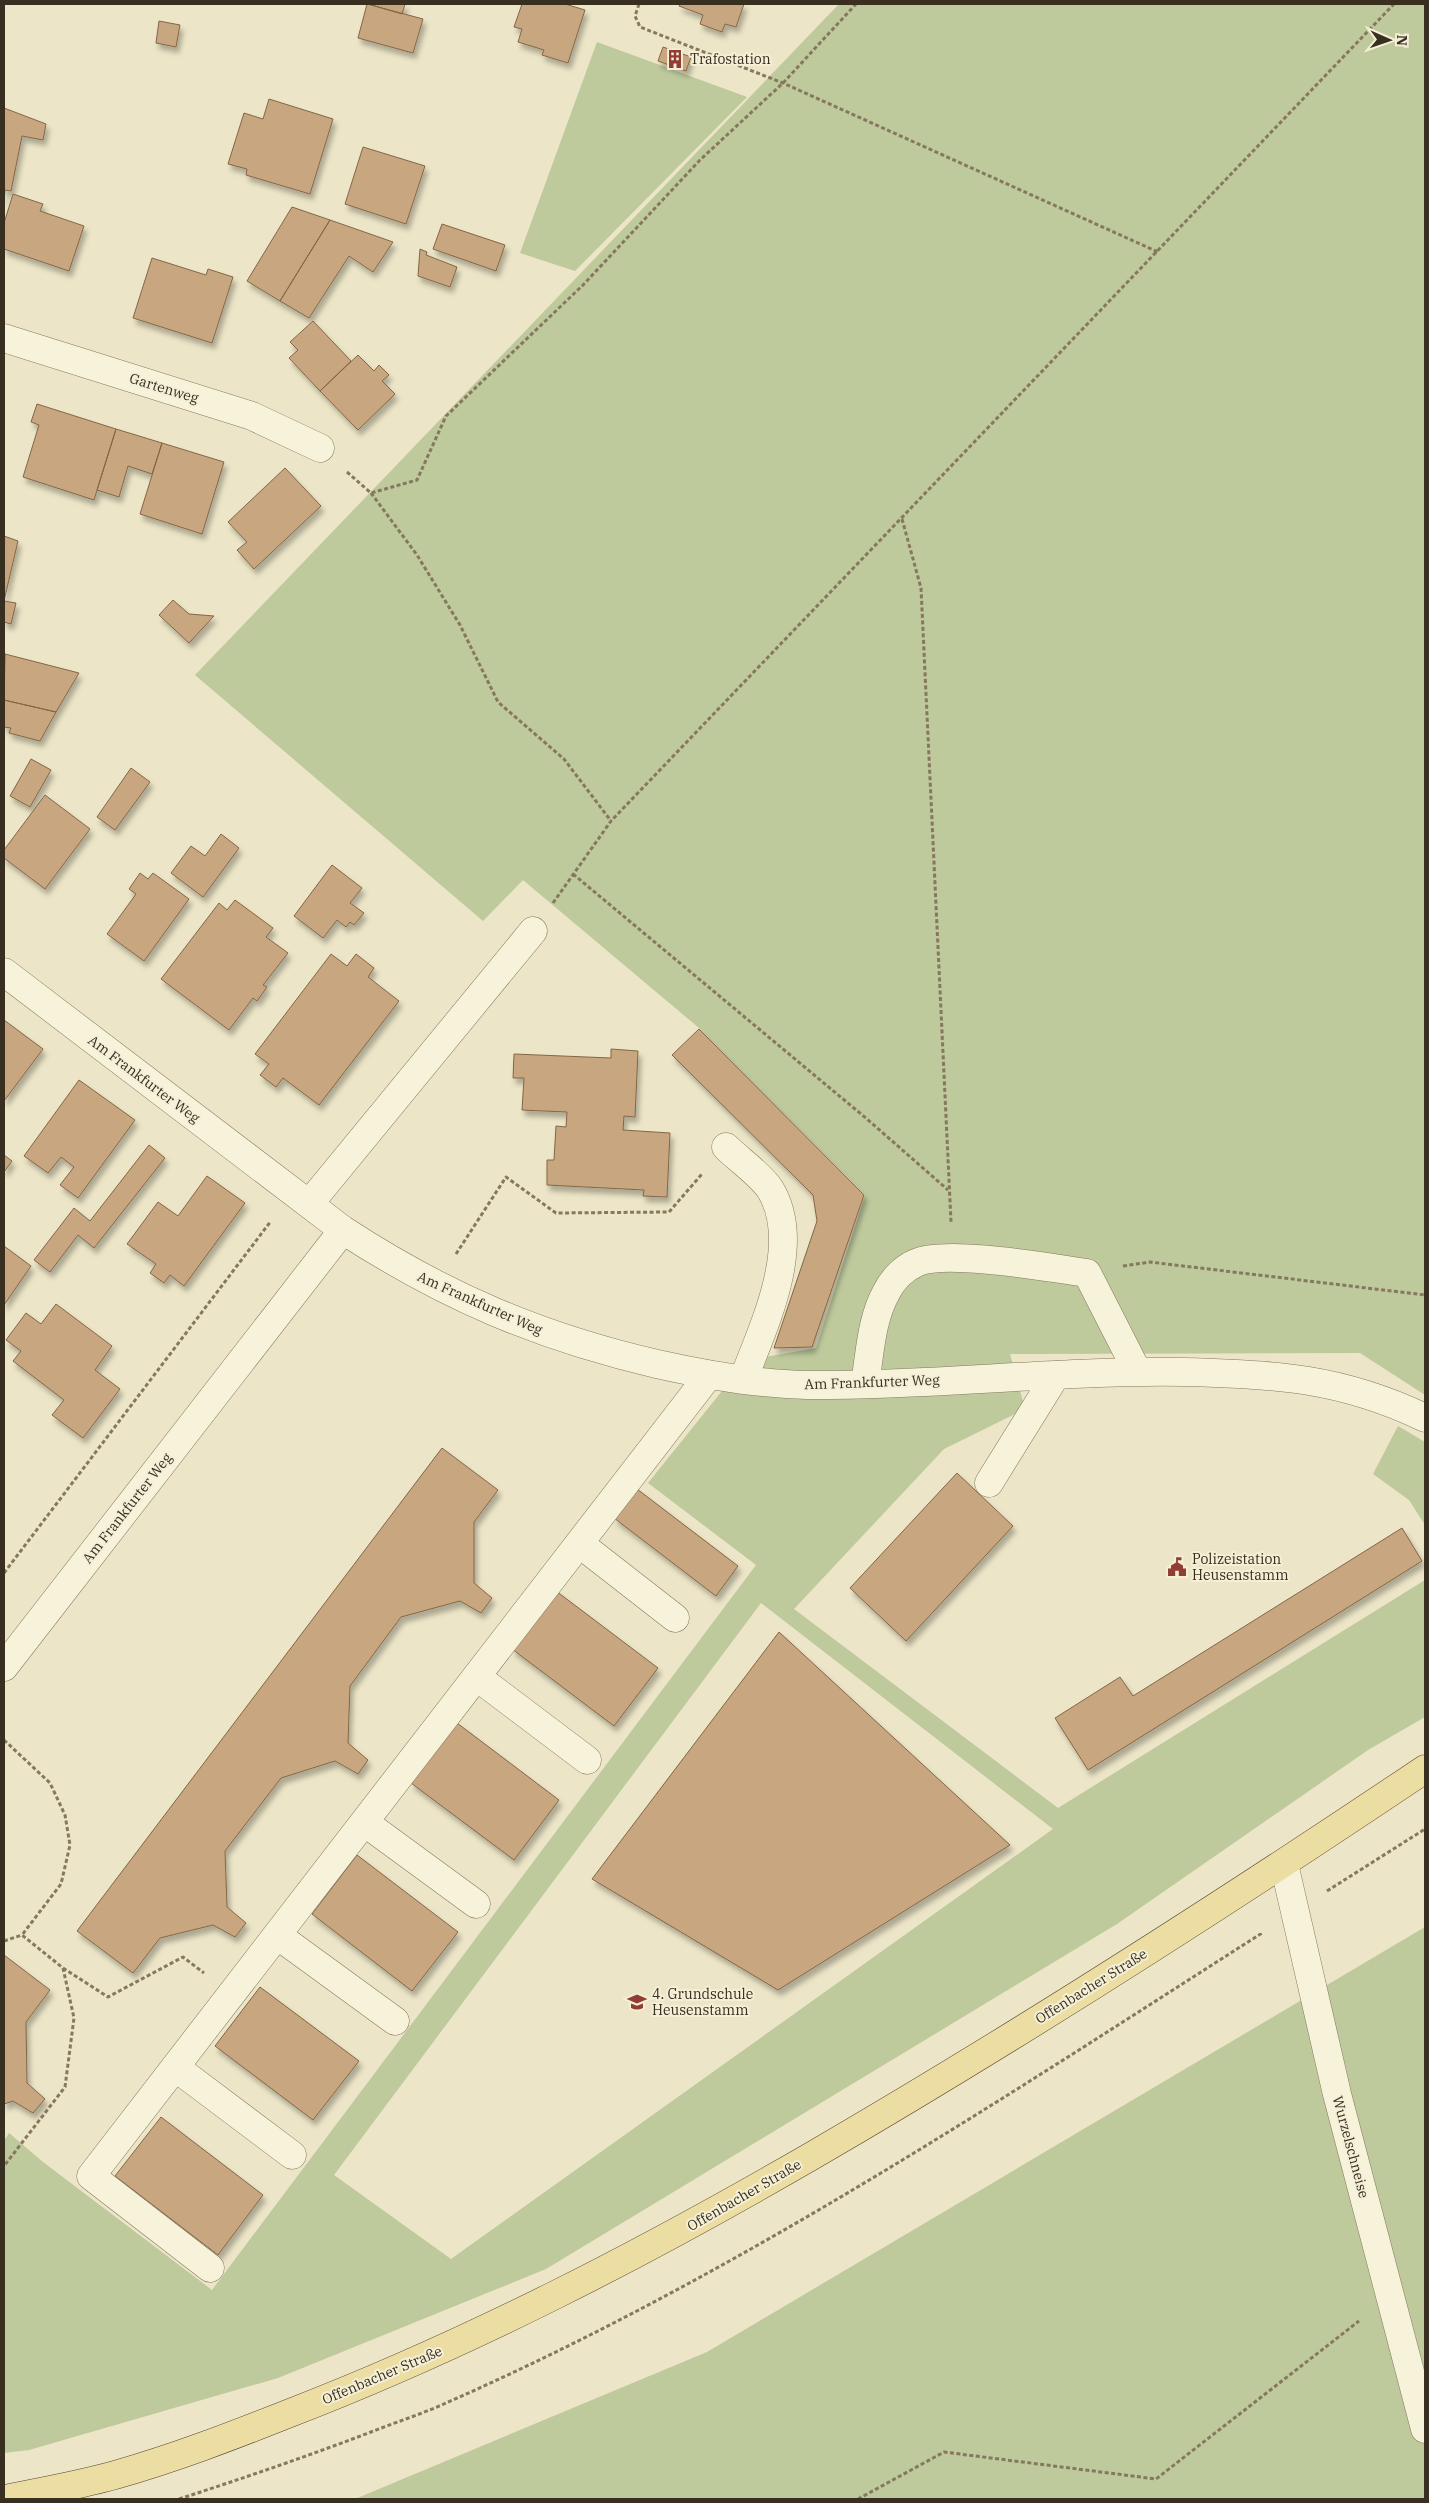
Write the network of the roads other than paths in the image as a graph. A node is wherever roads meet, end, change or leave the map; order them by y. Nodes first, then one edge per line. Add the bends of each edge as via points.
1 (4, 338) edge
2 (320, 448) road end
3 (533, 931) road end
4 (4, 972) edge
5 (726, 1147) road end
6 (301, 1199) junction
7 (343, 1230) junction
8 (1137, 1372) junction
9 (709, 1375) junction
10 (1056, 1375) junction
11 (743, 1380) junction
12 (865, 1384) junction
13 (1425, 1418) edge
14 (989, 1483) dead end
15 (580, 1544) junction
16 (675, 1618) dead end
17 (4, 1667) edge
18 (477, 1677) junction
19 (588, 1760) dead end
20 (1425, 1769) edge
21 (364, 1822) junction
22 (1284, 1864) junction
23 (476, 1904) dead end
24 (277, 1935) junction
25 (395, 2021) dead end
26 (176, 2067) junction
27 (292, 2155) dead end
28 (210, 2268) dead end
29 (1425, 2429) edge
30 (4, 2499) edge

1 - 2 street, Gartenweg via 252,416
3 - 6 street
4 - 6 street, Am Frankfurter Weg
5 - 11 street via 770,1188 782,1229 782,1262 776,1296
6 - 7 street, Am Frankfurter Weg
7 - 9 street, Am Frankfurter Weg via 394,1264 496,1313 608,1352
7 - 17 street, Am Frankfurter Weg
8 - 10 street, Am Frankfurter Weg
8 - 12 street via 1087,1273 955,1259 917,1262 900,1273 887,1291 875,1321
8 - 13 street, Am Frankfurter Weg via 1268,1375 1318,1381 1396,1404
9 - 11 street, Am Frankfurter Weg
9 - 15 street
10 - 12 street, Am Frankfurter Weg
10 - 14 street
11 - 12 street, Am Frankfurter Weg
15 - 16 street
15 - 18 street
18 - 19 street
18 - 21 street
20 - 22 main road, Offenbacher Straße
21 - 23 street
21 - 24 street
22 - 29 street, Wurzelschneise via 1337,2094
22 - 30 main road, Offenbacher Straße via 890,2111 660,2242 574,2287 414,2363 190,2452 110,2476
24 - 25 street
24 - 26 street
26 - 27 street
26 - 28 street via 91,2176

